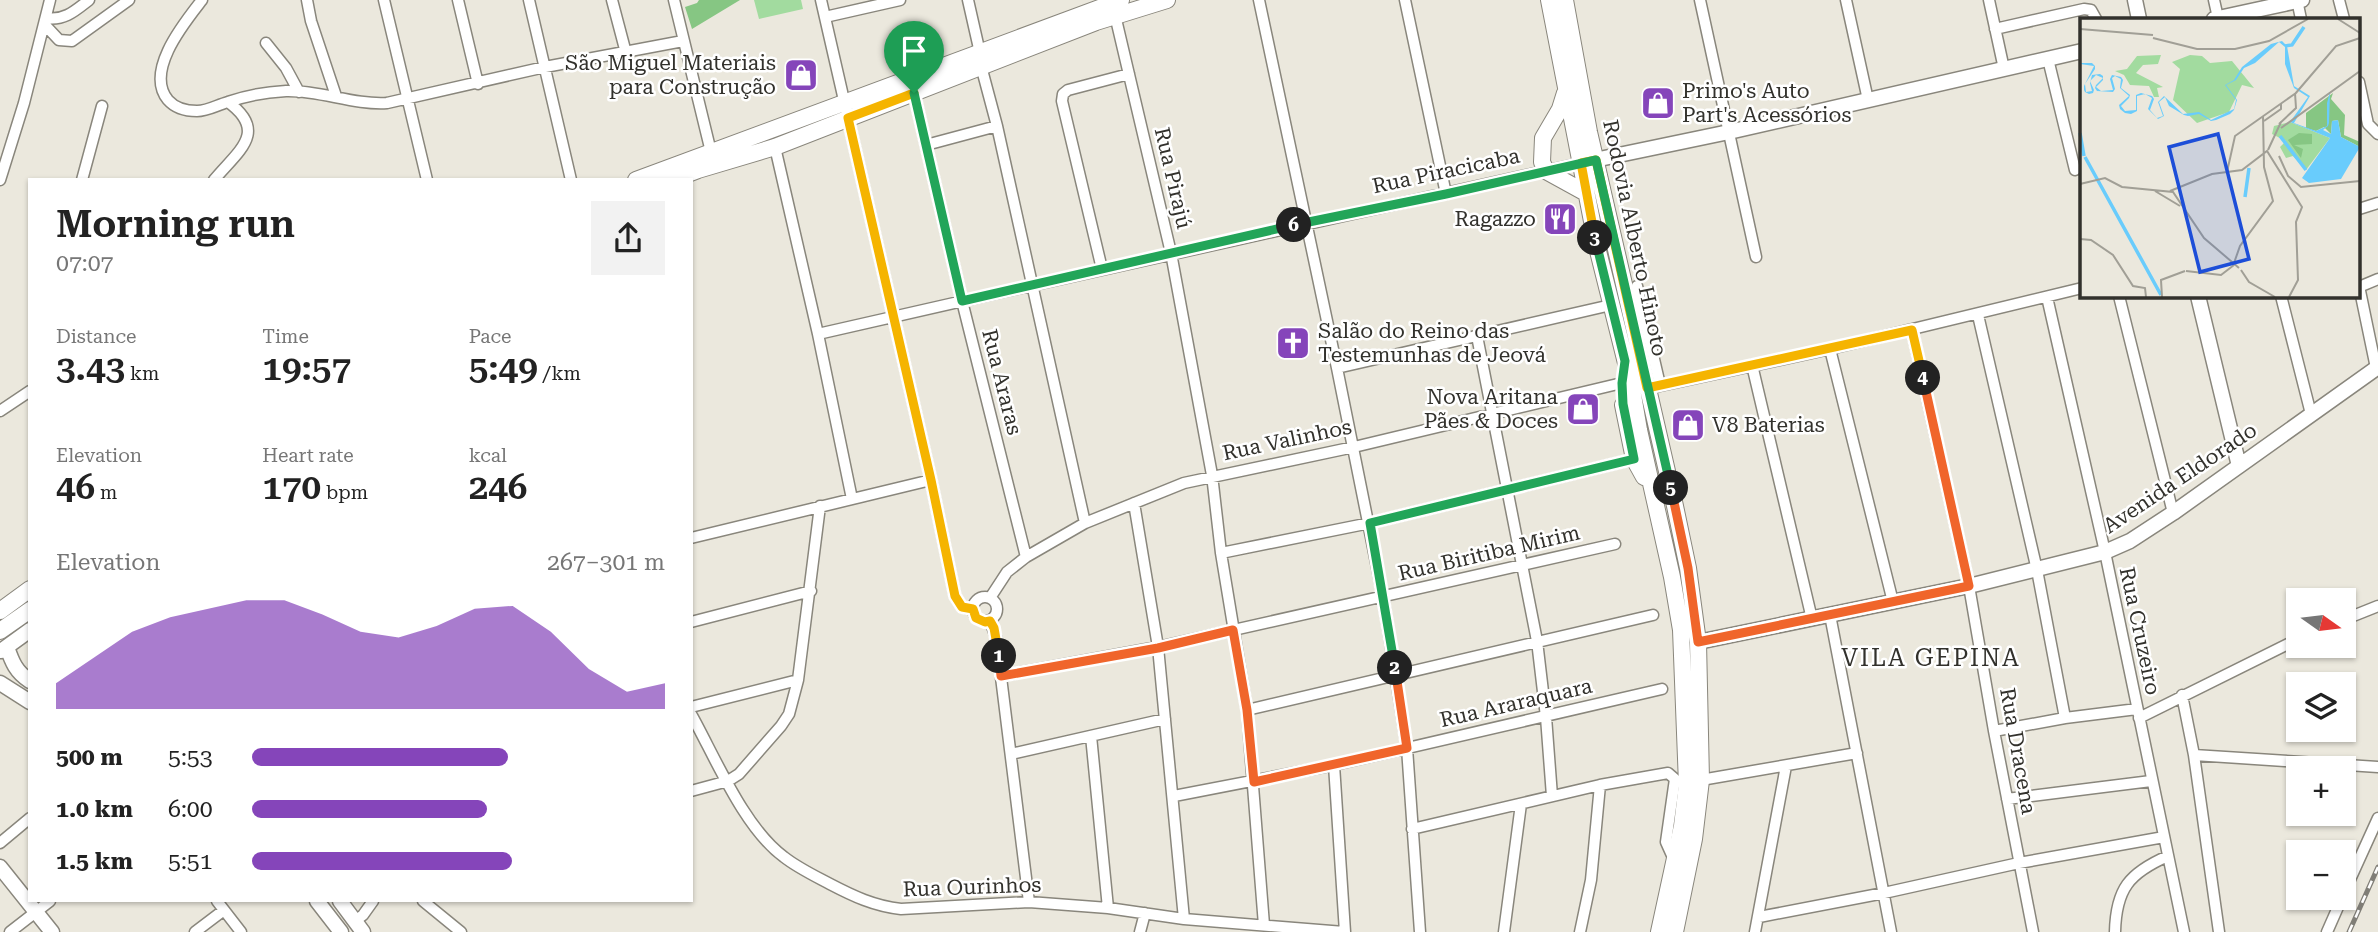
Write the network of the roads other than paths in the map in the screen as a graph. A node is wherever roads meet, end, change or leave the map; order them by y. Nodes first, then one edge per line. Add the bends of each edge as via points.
1 (50, 0) edge
2 (89, 0) edge
3 (129, 0) edge
4 (202, 0) edge
5 (307, 0) edge
6 (384, 0) edge
7 (458, 0) edge
8 (529, 0) edge
9 (612, 0) edge
10 (674, 0) edge
11 (821, 0) edge
12 (900, 0) edge
13 (968, 0) edge
14 (1167, 0) edge
15 (1259, 0) edge
16 (1405, 0) edge
17 (1549, 0) edge
18 (1700, 0) edge
19 (1846, 0) edge
20 (1989, 0) edge
21 (2135, 0) edge
22 (2214, 0) edge
23 (2299, 0) edge
24 (2339, 0) edge
25 (888, 1) edge
26 (1566, 3) edge
27 (1116, 4) edge
28 (825, 17) junction
29 (2095, 18) edge
30 (2139, 18) edge
31 (2216, 18) edge
32 (2220, 18) edge
33 (2301, 18) edge
34 (2344, 18) edge
35 (45, 21) junction
36 (1995, 29) junction
37 (683, 41) junction
38 (266, 43) dead end
39 (2080, 51) edge
40 (626, 53) junction
41 (2048, 59) junction
42 (980, 60) junction
43 (545, 67) junction
44 (2004, 69) junction
45 (1129, 74) junction
46 (478, 84) junction
47 (2360, 87) edge
48 (1566, 91) junction
49 (299, 92) junction
50 (914, 93) junction
51 (336, 96) junction
52 (407, 100) junction
53 (1868, 100) junction
54 (228, 102) junction
55 (102, 106) dead end
56 (846, 111) junction
57 (997, 126) junction
58 (1729, 132) junction
59 (2378, 134) edge
60 (926, 145) junction
61 (775, 147) junction
62 (711, 152) junction
63 (1588, 162) junction
64 (2075, 170) dead end
65 (1546, 171) junction
66 (83, 178) edge
67 (216, 178) edge
68 (426, 178) edge
69 (571, 178) edge
70 (641, 178) edge
71 (677, 178) edge
72 (0, 180) edge
73 (1586, 193) junction
74 (1446, 194) junction
75 (2378, 203) edge
76 (2360, 209) edge
77 (1306, 222) junction
78 (1171, 253) junction
79 (1756, 257) dead end
80 (1102, 269) junction
81 (2378, 279) edge
82 (1032, 284) junction
83 (1637, 286) dead end
84 (2360, 287) edge
85 (2080, 289) edge
86 (2360, 292) edge
87 (2047, 297) junction
88 (2119, 298) edge
89 (2198, 298) edge
90 (2282, 298) edge
91 (962, 301) junction
92 (1611, 305) junction
93 (1978, 315) junction
94 (892, 317) junction
95 (1912, 330) junction
96 (818, 334) junction
97 (1476, 336) junction
98 (1830, 349) junction
99 (1625, 361) junction
100 (1752, 365) junction
101 (1337, 368) junction
102 (2377, 368) edge
103 (1622, 383) junction
104 (1653, 387) junction
105 (28, 392) edge
106 (0, 411) edge
107 (1493, 414) junction
108 (2311, 414) junction
109 (1354, 447) junction
110 (1634, 459) junction
111 (2239, 466) junction
112 (1212, 475) junction
113 (931, 480) junction
114 (1653, 487) junction
115 (1508, 490) junction
116 (852, 499) junction
117 (1134, 503) junction
118 (820, 506) junction
119 (2173, 513) junction
120 (1085, 523) junction
121 (1370, 523) junction
122 (693, 538) edge
123 (1615, 544) dead end
124 (2105, 552) junction
125 (1221, 553) junction
126 (1026, 557) junction
127 (1523, 564) junction
128 (2037, 570) junction
129 (1969, 586) junction
130 (28, 590) edge
131 (811, 591) junction
132 (1383, 597) junction
133 (990, 598) junction
134 (1893, 602) junction
135 (973, 609) junction
136 (2376, 610) edge
137 (0, 611) edge
138 (28, 611) edge
139 (1653, 615) dead end
140 (1830, 615) junction
141 (2356, 617) edge
142 (1812, 619) junction
143 (693, 621) edge
144 (990, 621) junction
145 (1233, 630) junction
146 (0, 631) edge
147 (28, 631) edge
148 (1538, 641) junction
149 (1698, 642) junction
150 (2286, 645) edge
151 (1158, 648) junction
152 (4, 649) edge
153 (1396, 674) junction
154 (1001, 676) junction
155 (28, 680) edge
156 (798, 680) junction
157 (0, 683) edge
158 (1662, 689) dead end
159 (2182, 695) junction
160 (28, 701) edge
161 (693, 706) edge
162 (1247, 710) junction
163 (2138, 713) junction
164 (1546, 717) junction
165 (693, 718) edge
166 (2064, 718) junction
167 (1165, 719) junction
168 (1994, 731) junction
169 (1091, 736) junction
170 (1407, 748) junction
171 (1857, 753) junction
172 (1011, 754) junction
173 (2194, 755) junction
174 (1335, 765) junction
175 (1786, 766) junction
176 (2378, 767) edge
177 (1701, 780) junction
178 (728, 781) junction
179 (2151, 781) junction
180 (1254, 782) junction
181 (1600, 785) junction
182 (693, 790) edge
183 (1174, 796) junction
184 (1552, 796) junction
185 (2007, 799) junction
186 (1521, 804) junction
187 (2378, 818) edge
188 (28, 820) edge
189 (1412, 829) junction
190 (2164, 837) junction
191 (0, 843) edge
192 (2168, 856) junction
193 (1675, 862) junction
194 (2019, 863) junction
195 (0, 867) edge
196 (2356, 867) edge
197 (1884, 893) junction
198 (28, 901) edge
199 (29, 902) edge
200 (49, 902) edge
201 (318, 902) edge
202 (339, 902) edge
203 (340, 902) edge
204 (372, 902) edge
205 (424, 902) edge
206 (1029, 902) junction
207 (221, 906) edge
208 (1108, 908) junction
209 (2337, 910) edge
210 (36, 911) junction
211 (1144, 913) junction
212 (1759, 917) junction
213 (331, 919) junction
214 (1184, 919) junction
215 (1264, 925) junction
216 (359, 927) edge
217 (1659, 929) edge
218 (1680, 930) edge
219 (10, 932) edge
220 (52, 932) edge
221 (195, 932) edge
222 (241, 932) edge
223 (341, 932) edge
224 (460, 932) edge
225 (1140, 932) edge
226 (1345, 932) edge
227 (1420, 932) edge
228 (1504, 932) edge
229 (1580, 932) edge
230 (1755, 932) edge
231 (1891, 932) edge
232 (2033, 932) edge
233 (2115, 932) edge
234 (2184, 932) edge
235 (2219, 932) edge
236 (2327, 932) edge

1 - 35 street
2 - 35 street via 63,18
3 - 35 street via 72,41 59,40
4 - 54 street via 169,47 161,82 164,94 185,110 199,111
5 - 51 street
6 - 52 street
7 - 46 street
8 - 43 street
9 - 40 street
10 - 37 street
11 - 28 street
12 - 25 street
13 - 42 street
14 - 27 main road
15 - 77 street
16 - 74 street
17 - 48 main road, Rodovia Alberto Hinoto
18 - 58 street
19 - 53 street
20 - 36 street
21 - 30 street
22 - 31 street
23 - 32 street
23 - 33 street
24 - 34 street
25 - 28 street
26 - 63 main road, Rodovia Alberto Hinoto
27 - 42 main road
27 - 45 street, Rua Pirajú
28 - 56 street
29 - 36 street via 2091,10 2084,9
35 - 72 street
36 - 44 street
37 - 40 street
37 - 62 street
38 - 49 street
39 - 41 street, Rua Piracicaba
40 - 43 street
41 - 44 street, Rua Piracicaba
41 - 64 street
42 - 50 main road
42 - 56 main road
42 - 57 street
43 - 46 street
43 - 69 street
44 - 53 street, Rua Piracicaba
45 - 78 street, Rua Pirajú
45 - 80 street via 1068,89 1062,101
46 - 52 street
47 - 59 street via 2368,124
48 - 63 main road, Rodovia Alberto Hinoto
48 - 65 main road via 1543,138 1541,155
49 - 51 street
49 - 54 street
50 - 56 main road
50 - 60 street, Rua Araras
51 - 52 street via 374,104
52 - 68 street
53 - 58 street, Rua Piracicaba
54 - 67 street via 248,122 248,136
55 - 66 street
56 - 61 main road
56 - 62 main road
56 - 94 street
57 - 60 street
57 - 82 street
58 - 63 street, Rua Piracicaba
58 - 79 street
60 - 91 street, Rua Araras
61 - 71 main road
61 - 96 street
62 - 70 main road
63 - 65 street, Rua Piracicaba
63 - 73 main road, Rodovia Alberto Hinoto
63 - 104 main road, Rodovia Alberto Hinoto
65 - 73 main road
65 - 74 street, Rua Piracicaba
73 - 92 main road, Rodovia Alberto Hinoto
74 - 77 street, Rua Piracicaba
75 - 76 street
77 - 78 street, Rua Piracicaba
77 - 101 street
78 - 80 street, Rua Piracicaba
78 - 112 street, Rua Pirajú
80 - 82 street, Rua Piracicaba
81 - 84 street
82 - 91 street, Rua Piracicaba
82 - 120 street
83 - 104 street
85 - 87 street
86 - 102 street
87 - 93 street
87 - 124 street, Rua Cruzeiro
88 - 119 street
89 - 111 street
90 - 108 street
91 - 94 street, Rua Piracicaba
91 - 126 street, Rua Araras
92 - 97 street
92 - 99 main road, Rodovia Alberto Hinoto
93 - 95 street
93 - 128 street
94 - 96 street, Rua Piracicaba
94 - 113 street
95 - 98 street
95 - 129 street, Rua Dracena
96 - 116 street
97 - 101 street
97 - 107 street
98 - 100 street
98 - 134 street
99 - 103 main road
99 - 114 main road, Rodovia Alberto Hinoto
100 - 104 street
100 - 142 street
101 - 109 street
102 - 108 street, Avenida Eldorado
103 - 107 street, Rua Valinhos
103 - 110 main road
104 - 149 main road, Rodovia Alberto Hinoto
105 - 106 street
107 - 109 street, Rua Valinhos
107 - 115 street
108 - 111 street, Avenida Eldorado
109 - 112 street, Rua Valinhos
109 - 121 street
110 - 114 main road
110 - 115 street
111 - 119 street, Avenida Eldorado
112 - 117 street, Rua Valinhos
112 - 125 street, Rua Pirajú
113 - 116 street
113 - 135 street via 955,596 962,607
114 - 193 main road, Rodovia Alberto Hinoto via 1681,630 1684,671 1687,784
115 - 121 street
115 - 127 street
116 - 118 street
117 - 120 street, Rua Valinhos
117 - 151 street
118 - 122 street
118 - 131 street
119 - 124 street, Avenida Eldorado
120 - 126 street, Rua Valinhos
121 - 125 street
121 - 132 street
123 - 127 street, Rua Biritiba Mirim
124 - 128 street, Avenida Eldorado
124 - 163 street, Rua Cruzeiro
125 - 145 street, Rua Pirajú
126 - 133 street, Rua Valinhos via 1007,572
127 - 132 street, Rua Biritiba Mirim
127 - 148 street
128 - 129 street, Avenida Eldorado
128 - 166 street
129 - 134 street, Avenida Eldorado
129 - 168 street, Rua Dracena
130 - 137 main road
131 - 143 street
131 - 156 street
132 - 145 street, Rua Biritiba Mirim
132 - 153 street
133 - 135 street via 977,600
133 - 144 street via 998,609
134 - 140 street, Avenida Eldorado
135 - 144 street via 981,621
136 - 141 street
138 - 146 main road
139 - 148 street
140 - 142 street, Avenida Eldorado
140 - 171 street
142 - 149 street, Avenida Eldorado
144 - 154 street
145 - 151 street, Rua Biritiba Mirim
145 - 162 street, Rua Pirajú
147 - 152 street
148 - 153 street
148 - 164 street
149 - 177 main road, Rodovia Alberto Hinoto
150 - 159 street
151 - 154 street, Rua Biritiba Mirim
151 - 167 street
152 - 155 street
153 - 162 street
153 - 170 street
154 - 172 street
156 - 161 street
156 - 178 street via 781,726
157 - 160 street
158 - 164 street, Rua Araraquara
159 - 163 street
159 - 173 street
162 - 180 street, Rua Pirajú
163 - 166 street
163 - 179 street, Rua Cruzeiro
164 - 170 street, Rua Araraquara
164 - 184 street
165 - 178 street, Rua Ourinhos
166 - 168 street
167 - 169 street
167 - 183 street
168 - 185 street, Rua Dracena
169 - 172 street
169 - 208 street
170 - 174 street, Rua Araraquara
170 - 189 street
171 - 175 street
171 - 197 street
172 - 206 street
173 - 176 street
173 - 235 street
174 - 180 street, Rua Araraquara
174 - 226 street
175 - 177 street
175 - 212 street
177 - 218 main road, Rodovia Alberto Hinoto
178 - 182 street
178 - 206 street, Rua Ourinhos via 748,817 783,857 860,900 901,909
179 - 185 street
179 - 190 street, Rua Cruzeiro
180 - 183 street, Rua Araraquara
180 - 215 street, Rua Pirajú
181 - 184 street
181 - 193 street via 1672,775 1666,842
181 - 229 street via 1591,880
183 - 214 street
184 - 186 street
185 - 194 street, Rua Dracena
186 - 189 street
186 - 228 street
187 - 196 street
188 - 191 street
189 - 227 street
190 - 192 street, Rua Cruzeiro
190 - 194 street
192 - 233 street via 2146,865 2123,889
192 - 234 street, Rua Cruzeiro
193 - 217 main road, Rodovia Alberto Hinoto
194 - 197 street
194 - 232 street, Rua Dracena
195 - 198 street
197 - 212 street
197 - 231 street
199 - 210 street
200 - 210 street
201 - 213 street
202 - 213 street
203 - 216 street
204 - 216 street
205 - 224 street
206 - 208 street, Rua Ourinhos
207 - 221 street
207 - 222 street
208 - 211 street, Rua Ourinhos
209 - 236 street
210 - 219 street
210 - 220 street
211 - 214 street, Rua Ourinhos
211 - 225 street
212 - 230 street
213 - 223 street
214 - 215 street, Rua Ourinhos
215 - 226 street, Rua Ourinhos
217 - 218 street

